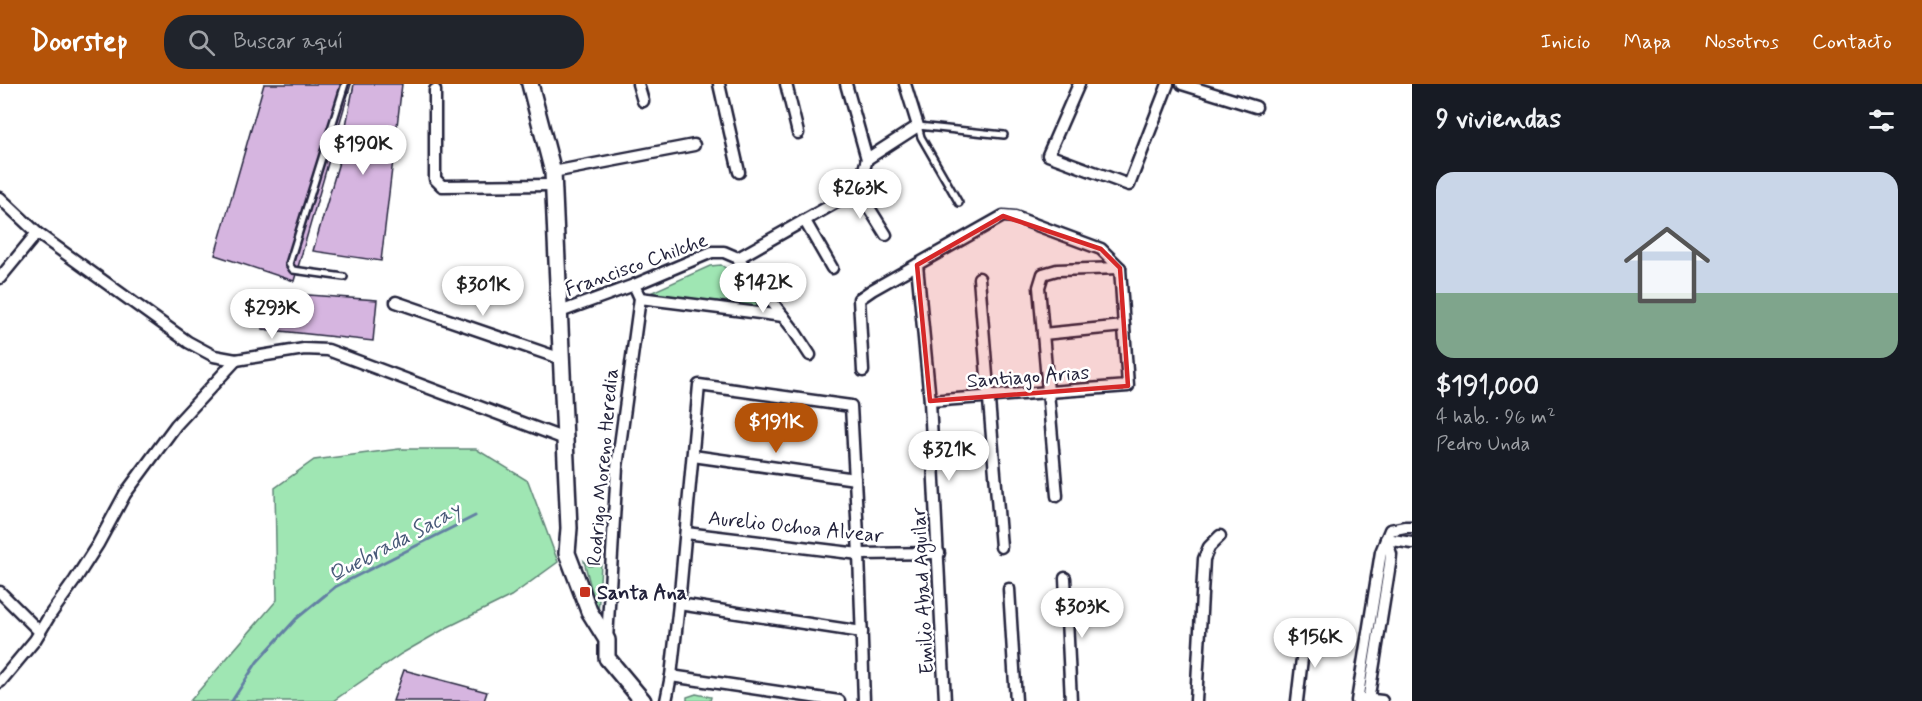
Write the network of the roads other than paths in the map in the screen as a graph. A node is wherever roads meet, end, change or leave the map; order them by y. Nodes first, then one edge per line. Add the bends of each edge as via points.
1 (345, 84) edge
2 (530, 84) edge
3 (638, 84) edge
4 (719, 84) edge
5 (786, 84) edge
6 (846, 84) edge
7 (905, 84) edge
8 (1079, 84) edge
9 (1168, 84) edge
10 (1182, 84) edge
11 (435, 90) dead end
12 (643, 101) dead end
13 (1256, 107) dead end
14 (918, 126) junction
15 (798, 133) dead end
16 (1004, 135) dead end
17 (694, 145) dead end
18 (867, 159) junction
19 (739, 172) dead end
20 (553, 178) junction
21 (858, 190) junction
22 (0, 198) edge
23 (959, 203) dead end
24 (805, 221) junction
25 (38, 233) junction
26 (886, 235) dead end
27 (738, 258) junction
28 (917, 265) junction
29 (832, 268) dead end
30 (1120, 268) junction
31 (344, 277) dead end
32 (0, 278) edge
33 (980, 278) dead end
34 (634, 285) junction
35 (640, 298) junction
36 (396, 302) dead end
37 (560, 312) junction
38 (783, 316) junction
39 (1124, 326) junction
40 (1043, 334) junction
41 (810, 354) dead end
42 (562, 359) junction
43 (236, 360) junction
44 (863, 371) dead end
45 (1047, 392) junction
46 (990, 397) junction
47 (930, 401) junction
48 (565, 439) junction
49 (693, 456) junction
50 (855, 479) junction
51 (1057, 496) dead end
52 (1412, 528) edge
53 (686, 533) junction
54 (1220, 536) dead end
55 (1386, 539) junction
56 (1412, 543) edge
57 (1001, 547) dead end
58 (939, 553) junction
59 (860, 554) junction
60 (1065, 578) dead end
61 (1009, 589) dead end
62 (0, 592) edge
63 (679, 604) junction
64 (40, 632) junction
65 (862, 632) junction
66 (1305, 633) dead end
67 (607, 640) junction
68 (671, 676) junction
69 (0, 682) edge
70 (627, 694) edge
71 (1363, 700) edge
72 (644, 701) edge
73 (666, 701) edge
74 (839, 701) edge
75 (864, 701) edge
76 (945, 701) edge
77 (1016, 701) edge
78 (1071, 701) edge
79 (1196, 701) edge
80 (1297, 701) edge
81 (1382, 701) edge

1 - 31 lane via 289,264 293,270
2 - 20 street
3 - 12 street
4 - 19 street
5 - 15 street
6 - 18 street
7 - 14 street
8 - 9 street via 1048,155 1129,185
10 - 13 street
11 - 20 street via 435,180 442,186
14 - 16 lane
14 - 18 street
14 - 23 lane
17 - 20 street
18 - 21 street
20 - 37 street
21 - 24 street
21 - 26 street
22 - 25 street
24 - 27 street
24 - 29 street
25 - 32 street
25 - 43 street via 188,342 214,356
27 - 34 street, Francisco Chilche via 711,252
27 - 38 street
28 - 30 street via 1003,216 1101,249
28 - 44 street via 859,299
28 - 47 street, Emilio Abad Aguilar
30 - 39 street
30 - 40 street via 1042,274 1039,287
33 - 46 street
34 - 35 street
34 - 37 street, Francisco Chilche
35 - 38 street
35 - 67 street, Rodrigo Moreno Heredia via 617,467
36 - 42 street
37 - 42 street
38 - 41 street
39 - 40 street
39 - 45 street, Santiago Arias via 1128,386
40 - 45 street
42 - 48 street
43 - 48 street via 304,349 328,350
43 - 64 street via 176,425 125,494 98,544
45 - 46 street, Santiago Arias
45 - 51 street
46 - 47 street, Santiago Arias
46 - 57 street
47 - 58 street, Emilio Abad Aguilar
48 - 67 street via 567,553 589,610
49 - 50 street
49 - 50 street via 699,385 851,406
49 - 53 street
50 - 59 street
52 - 55 street via 1390,530
53 - 59 street, Aurelio Ochoa Alvear
53 - 63 street
54 - 79 street via 1204,559
55 - 56 street
55 - 71 street via 1381,552
58 - 59 street, Aurelio Ochoa Alvear
58 - 76 street, Emilio Abad Aguilar
59 - 65 street
60 - 78 street
61 - 77 street
62 - 64 street
63 - 65 street
63 - 68 street
64 - 69 street
65 - 75 street
66 - 80 street
67 - 70 street via 607,658
68 - 73 street
68 - 74 street
70 - 72 street
71 - 81 street

